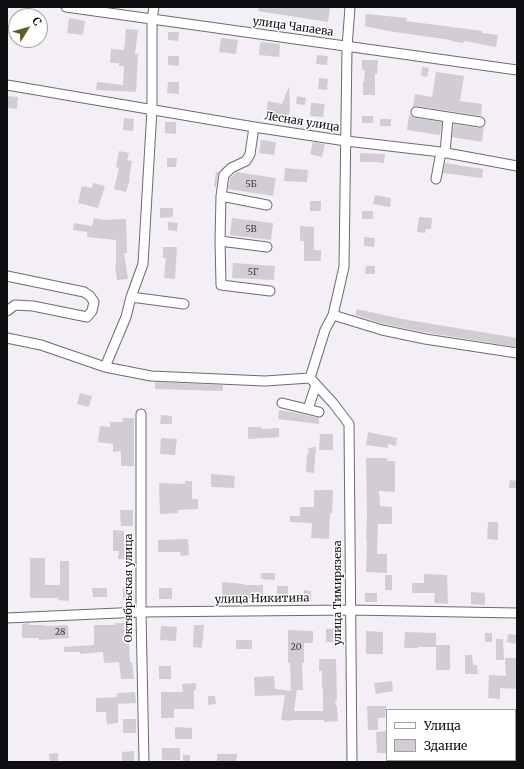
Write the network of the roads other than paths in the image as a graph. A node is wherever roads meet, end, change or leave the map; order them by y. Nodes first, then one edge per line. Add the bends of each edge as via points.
1 (66, 7) edge
2 (154, 7) edge
3 (350, 7) edge
4 (152, 19) junction
5 (348, 47) junction
6 (517, 70) edge
7 (7, 85) edge
8 (152, 108) junction
9 (416, 112) dead end
10 (448, 118) junction
11 (480, 122) dead end
12 (254, 127) junction
13 (346, 141) junction
14 (443, 152) junction
15 (517, 166) edge
16 (436, 179) dead end
17 (221, 196) junction
18 (267, 205) dead end
19 (220, 241) junction
20 (267, 247) dead end
21 (7, 276) edge
22 (270, 291) dead end
23 (131, 297) junction
24 (184, 304) dead end
25 (7, 311) edge
26 (333, 315) junction
27 (7, 338) edge
28 (517, 353) edge
29 (105, 367) junction
30 (313, 382) junction
31 (282, 403) dead end
32 (308, 409) junction
33 (320, 412) dead end
34 (141, 414) dead end
35 (350, 610) junction
36 (141, 612) junction
37 (517, 613) edge
38 (7, 618) edge
39 (144, 762) edge
40 (352, 762) edge

1 - 4 street, улица Чапаева
2 - 4 street
3 - 5 street
4 - 5 street, улица Чапаева
4 - 8 street
5 - 6 street, улица Чапаева
5 - 13 street
7 - 8 street
8 - 12 street
8 - 23 street via 143,264
9 - 10 street
10 - 11 street
10 - 14 street
12 - 13 street, Лесная улица
12 - 17 street, Лесная улица via 250,154 246,161 231,168 224,175
13 - 14 street, Лесная улица
13 - 26 street via 344,267
14 - 15 street, Лесная улица
14 - 16 street
17 - 18 street
17 - 19 street, Лесная улица
19 - 20 street
19 - 22 street, Лесная улица via 221,285
21 - 25 street via 84,292 94,302 87,317 33,306 15,305
23 - 24 street
23 - 29 street via 126,317
26 - 28 street via 382,330
26 - 30 street via 325,330
27 - 29 street via 41,345
29 - 30 street via 151,376
30 - 32 street
30 - 35 street, улица Тимирязева via 349,424
31 - 32 street
32 - 33 street
34 - 36 street, Октябрьская улица
35 - 36 street, улица Никитина
35 - 37 street, улица Никитина
35 - 40 street, улица Тимирязева
36 - 38 street, улица Никитина
36 - 39 street, Октябрьская улица

